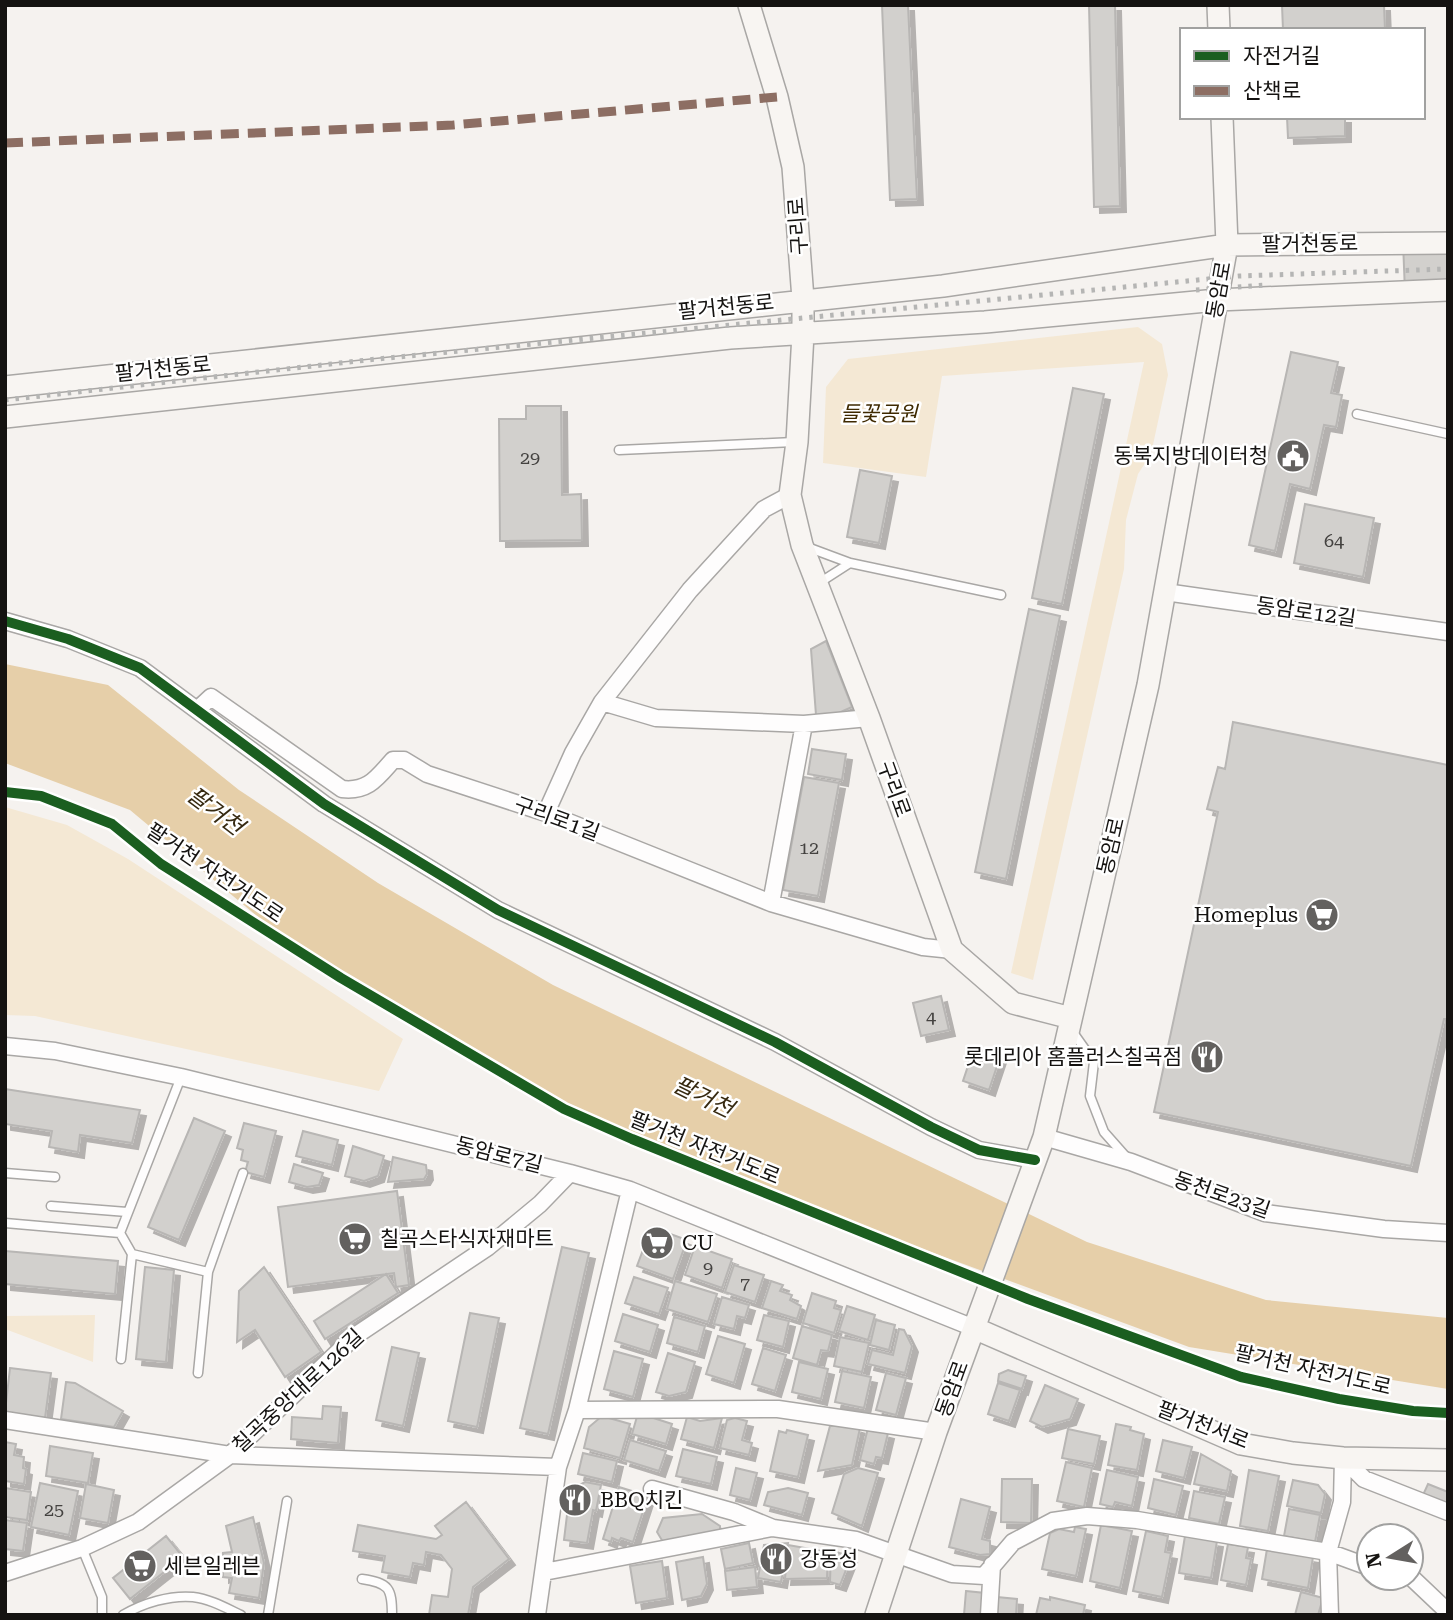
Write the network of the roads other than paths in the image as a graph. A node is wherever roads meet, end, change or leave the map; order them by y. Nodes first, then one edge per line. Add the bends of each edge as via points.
1 (749, 5) edge
2 (1218, 5) edge
3 (1219, 28) edge
4 (1222, 119) edge
5 (1448, 243) edge
6 (1227, 245) junction
7 (1448, 290) edge
8 (803, 299) junction
9 (1217, 300) junction
10 (803, 334) junction
11 (5, 387) edge
12 (1357, 414) dead end
13 (5, 417) edge
14 (1448, 434) edge
15 (797, 442) junction
16 (619, 450) dead end
17 (790, 495) junction
18 (802, 545) junction
19 (849, 563) junction
20 (817, 585) junction
21 (1165, 592) junction
22 (1001, 595) dead end
23 (5, 621) edge
24 (1448, 632) edge
25 (602, 702) junction
26 (197, 710) junction
27 (869, 718) junction
28 (804, 724) junction
29 (547, 813) junction
30 (771, 903) junction
31 (952, 950) junction
32 (1070, 1023) junction
33 (5, 1045) edge
34 (181, 1077) junction
35 (1044, 1137) junction
36 (1035, 1160) junction
37 (1131, 1162) junction
38 (5, 1173) edge
39 (243, 1173) dead end
40 (570, 1173) junction
41 (55, 1177) dead end
42 (630, 1190) junction
43 (51, 1206) dead end
44 (127, 1212) junction
45 (5, 1223) edge
46 (120, 1233) junction
47 (1448, 1233) edge
48 (132, 1254) junction
49 (208, 1272) junction
50 (974, 1328) junction
51 (121, 1359) dead end
52 (198, 1373) dead end
53 (577, 1410) junction
54 (5, 1420) edge
55 (936, 1432) junction
56 (230, 1455) junction
57 (1343, 1458) junction
58 (1448, 1460) edge
59 (558, 1467) junction
60 (652, 1489) dead end
61 (287, 1502) dead end
62 (1448, 1512) edge
63 (774, 1528) junction
64 (82, 1548) junction
65 (1328, 1552) junction
66 (895, 1553) junction
67 (1355, 1562) edge
68 (992, 1565) junction
69 (544, 1572) junction
70 (5, 1573) edge
71 (362, 1579) dead end
72 (1425, 1590) edge
73 (1448, 1612) edge
74 (102, 1615) edge
75 (123, 1615) edge
76 (241, 1615) edge
77 (268, 1615) edge
78 (392, 1615) edge
79 (537, 1615) edge
80 (876, 1615) edge
81 (989, 1615) edge
82 (1330, 1615) edge

1 - 8 main road, 구리로 via 793,167
2 - 3 main road
4 - 6 main road, 동암로
5 - 6 main road, 팔거천동로
6 - 8 main road, 팔거천동로 via 943,286
6 - 9 main road, 동암로
7 - 9 main road, 팔거천동로
8 - 10 main road, 구리로
8 - 11 main road, 팔거천동로
9 - 10 main road, 팔거천동로
9 - 21 main road, 동암로
10 - 13 main road, 팔거천동로
10 - 15 main road, 구리로
12 - 14 lane
15 - 16 lane
15 - 17 main road, 구리로
17 - 18 main road, 구리로
17 - 25 street via 764,509
18 - 19 lane
18 - 20 main road, 구리로
19 - 20 lane
19 - 22 lane
20 - 27 main road, 구리로
21 - 24 street, 동암로12길
21 - 32 main road, 동암로
23 - 26 street via 68,639 140,668
25 - 28 street via 656,718
25 - 29 street
26 - 29 street, 구리로1길 via 211,697 341,789 365,788 393,760 404,760 427,774
26 - 36 street via 324,804 498,910 775,1042 955,1139 979,1150
27 - 28 street
27 - 31 main road, 구리로
28 - 30 street
29 - 30 street, 구리로1길
30 - 31 street, 구리로1길 via 922,947
31 - 32 main road, 구리로 via 1013,1003
32 - 35 main road, 동암로
32 - 37 lane via 1094,1062 1090,1096 1104,1132
33 - 34 street, 동암로7길
34 - 40 street, 동암로7길
34 - 44 lane
35 - 36 main road, 동암로
35 - 37 street, 동천로23길
36 - 50 main road, 동암로
37 - 47 street, 동천로23길 via 1265,1213
38 - 41 lane
39 - 49 lane
40 - 42 street, 동암로7길
40 - 56 street, 칠곡중앙대로126길 via 488,1247 355,1335
42 - 50 street, 동암로7길
42 - 53 street
43 - 44 lane
44 - 46 lane
45 - 46 lane
46 - 48 lane
48 - 49 lane
48 - 51 lane
49 - 52 lane
50 - 55 main road, 동암로
50 - 57 main road, 팔거천서로 via 1241,1444
53 - 55 street via 778,1409
53 - 59 street
54 - 56 street
55 - 66 main road, 동암로
56 - 59 street
56 - 64 street, 칠곡중앙대로126길 via 138,1522
57 - 58 main road, 팔거천서로
57 - 62 street via 1364,1479
57 - 65 street via 1342,1502
59 - 69 street
60 - 63 street
61 - 77 lane
63 - 66 street via 856,1540
63 - 69 street
64 - 70 street, 칠곡중앙대로126길
64 - 74 lane via 102,1597
65 - 67 street
65 - 68 street via 1087,1516 1053,1521 1013,1542
65 - 82 street
66 - 68 street via 952,1574 984,1576
66 - 80 main road, 동암로
68 - 81 street
69 - 79 street
71 - 78 lane via 387,1586
72 - 73 street
75 - 76 lane via 138,1606 193,1597

